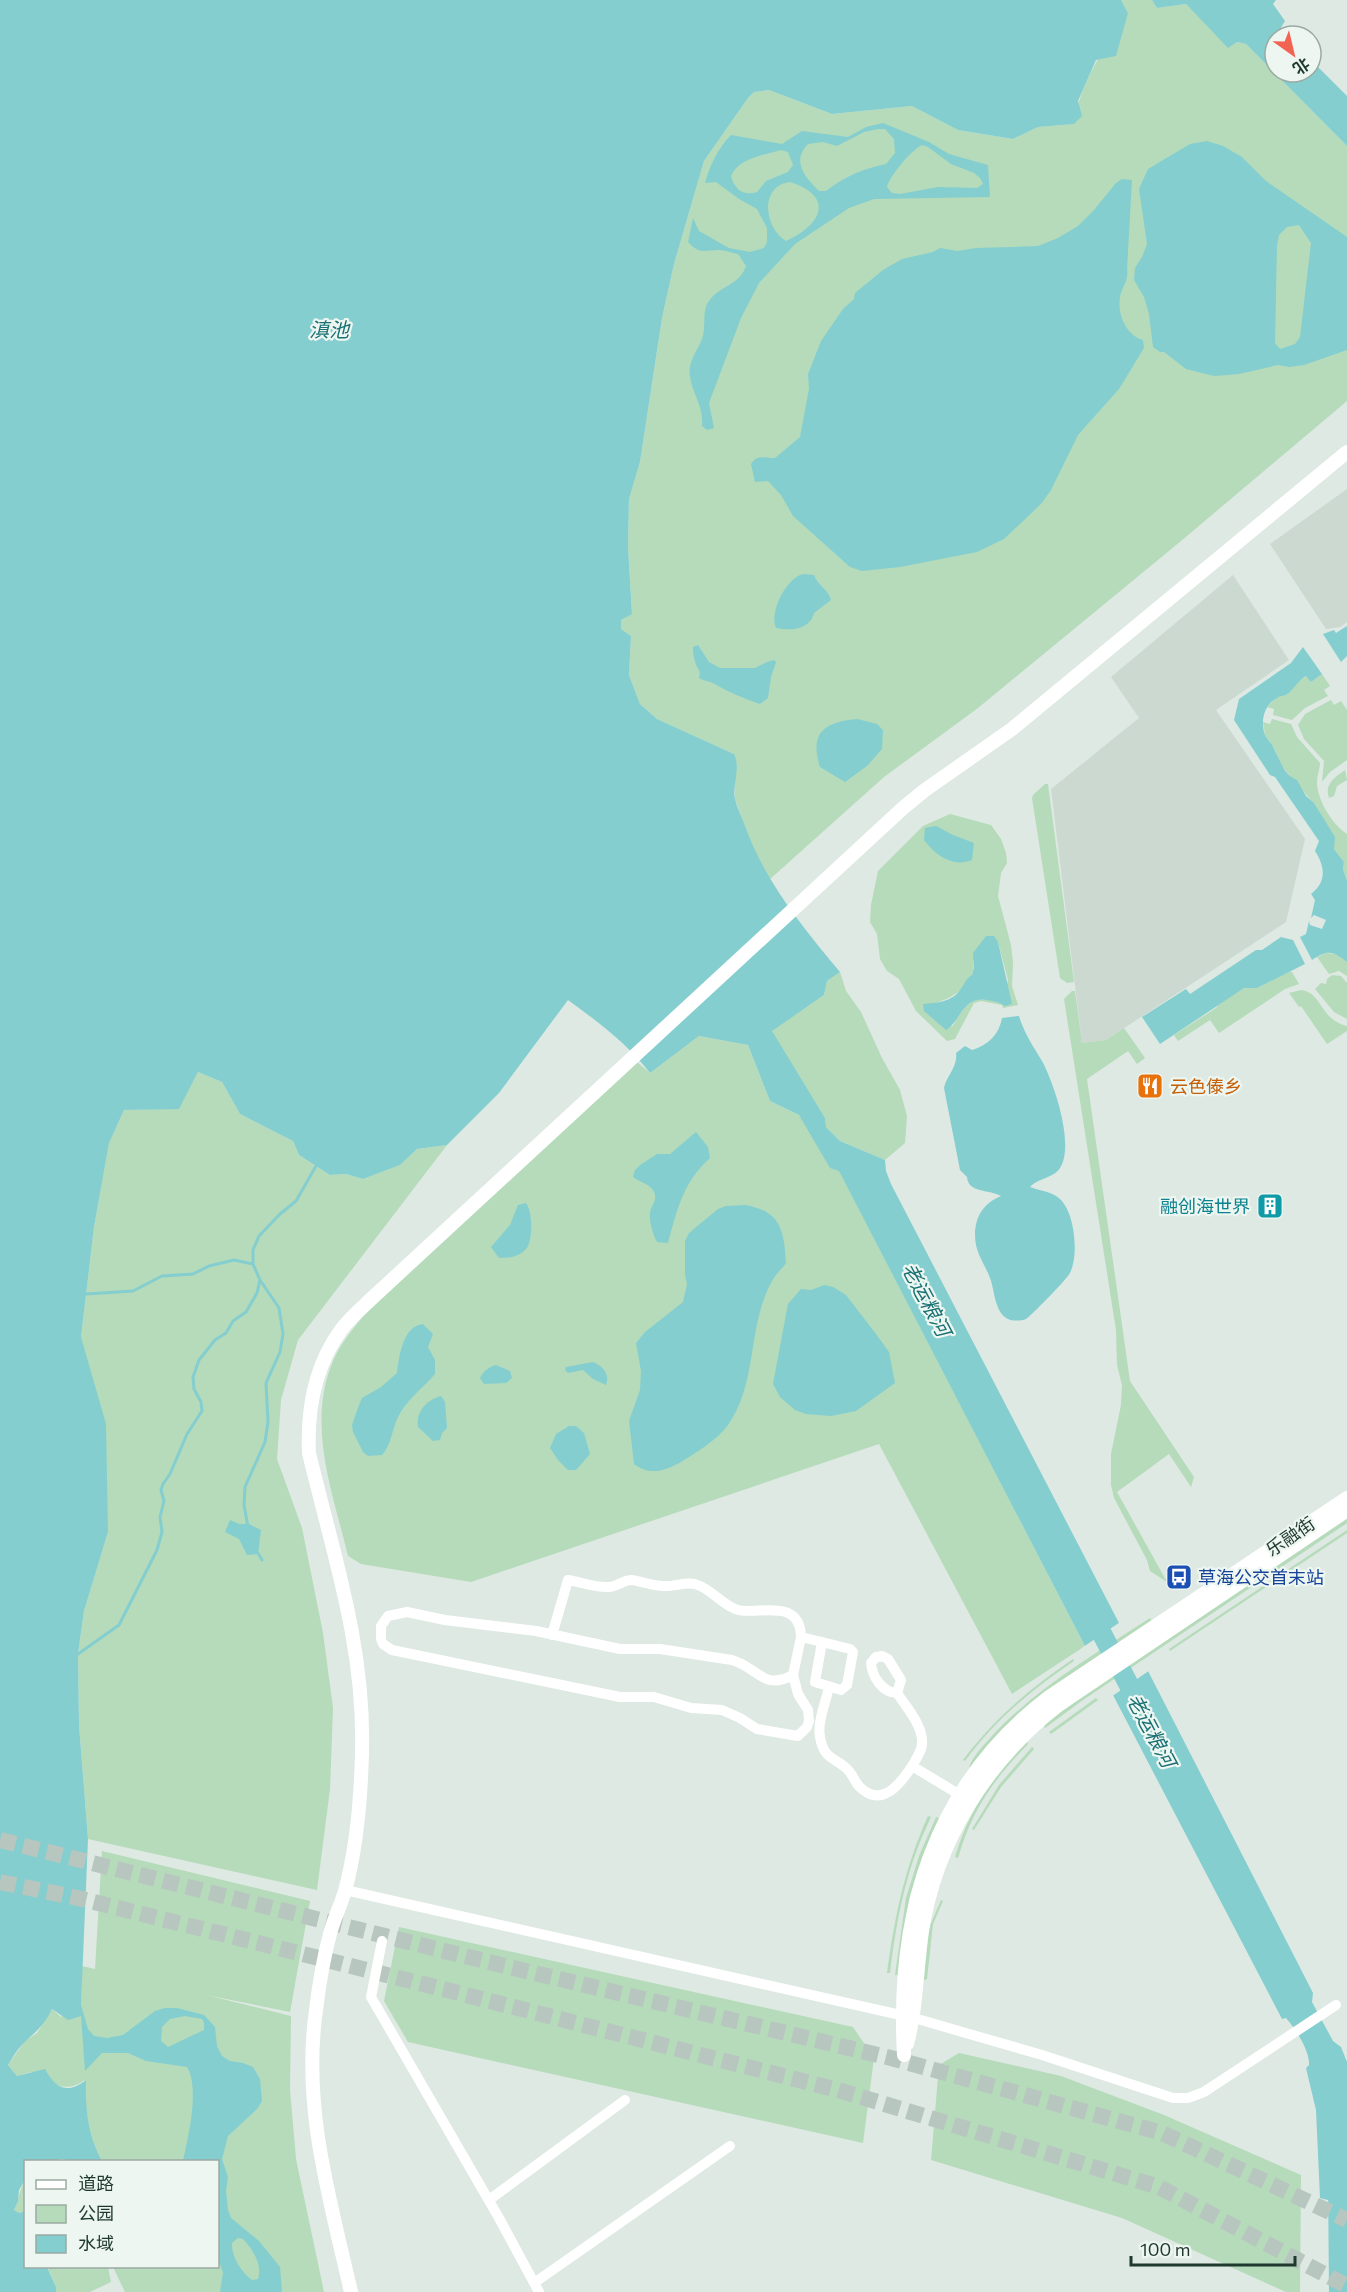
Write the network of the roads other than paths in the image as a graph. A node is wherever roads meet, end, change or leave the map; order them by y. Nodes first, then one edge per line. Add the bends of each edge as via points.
1 (1347, 452) edge
2 (1347, 1498) edge
3 (1347, 1510) edge
4 (552, 1635) junction
5 (801, 1637) junction
6 (1145, 1639) junction
7 (822, 1642) junction
8 (793, 1675) junction
9 (829, 1687) junction
10 (897, 1692) dead end
11 (912, 1766) junction
12 (965, 1797) junction
13 (345, 1890) junction
14 (382, 1941) dead end
15 (1336, 2005) dead end
16 (907, 2017) junction
17 (624, 2100) dead end
18 (730, 2146) dead end
19 (489, 2200) junction
20 (537, 2288) edge
21 (351, 2292) edge

1 - 13 street via 1012,729 903,808 341,1330 313,1389 308,1426 309,1454 345,1590 359,1673 362,1752 354,1846
2 - 6 street, 乐融街
3 - 6 street, 乐融街
4 - 5 street via 568,1580 611,1587 633,1580 662,1586 691,1584 738,1610 788,1613 797,1623
4 - 8 street via 620,1649 660,1649 732,1660 773,1682
4 - 8 street via 407,1612 388,1616 380,1633 383,1644 392,1650 620,1697 654,1697 691,1708 722,1710 757,1729 793,1737 807,1727 809,1716
5 - 7 street
5 - 8 street
6 - 12 street via 1090,1676 1025,1733
7 - 9 street via 814,1679
7 - 9 street via 853,1652 847,1685 841,1690
9 - 11 street via 820,1738 828,1757 848,1770 862,1790 874,1795 889,1793
10 - 11 street via 922,1738
11 - 12 street
12 - 16 street via 927,1907
13 - 16 street
13 - 21 street via 331,1929 316,2009 312,2074 322,2170
14 - 19 street via 371,1997
15 - 16 street via 1188,2098 1173,2098
17 - 19 street
18 - 20 street
19 - 20 street

